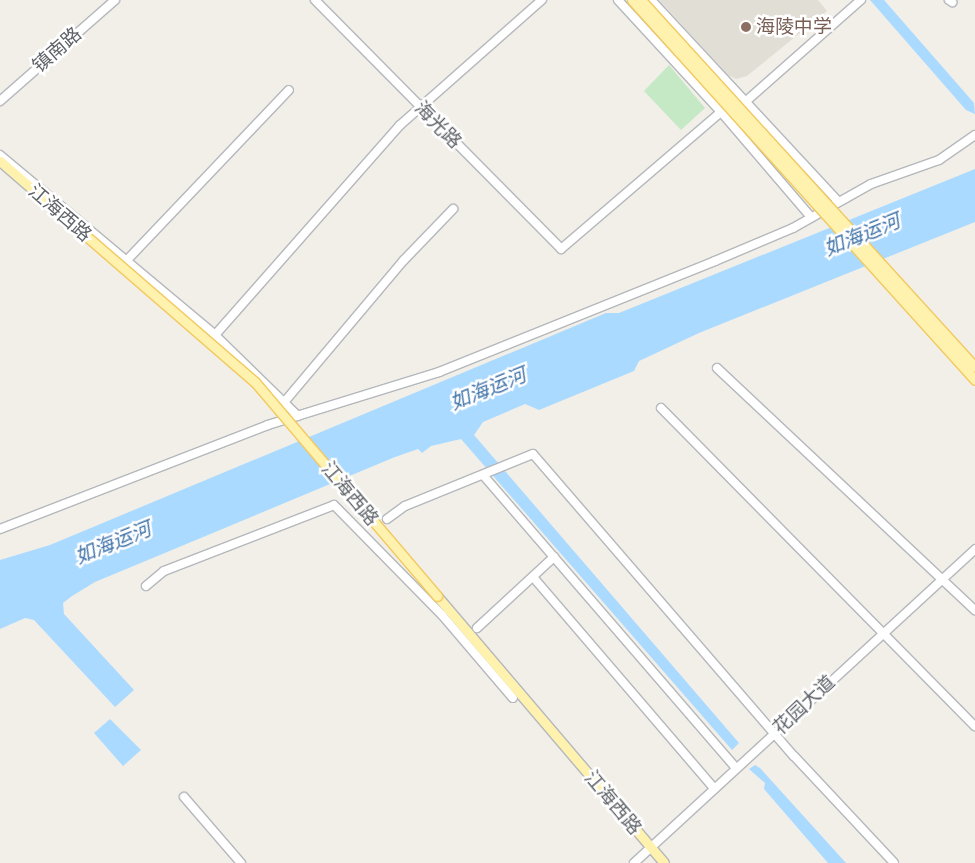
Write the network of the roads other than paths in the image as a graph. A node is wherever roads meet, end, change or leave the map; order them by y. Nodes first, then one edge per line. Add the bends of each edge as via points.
1 (115, 0) edge
2 (315, 0) edge
3 (542, 0) edge
4 (618, 0) edge
5 (632, 0) edge
6 (641, 0) edge
7 (651, 0) edge
8 (861, 0) edge
9 (289, 90) dead end
10 (0, 101) edge
11 (744, 103) junction
12 (420, 106) junction
13 (721, 112) junction
14 (975, 135) edge
15 (0, 155) edge
16 (0, 161) edge
17 (837, 200) junction
18 (453, 209) dead end
19 (810, 217) junction
20 (128, 259) junction
21 (216, 335) junction
22 (975, 367) edge
23 (717, 368) dead end
24 (975, 380) edge
25 (286, 400) junction
26 (661, 408) dead end
27 (298, 416) junction
28 (486, 473) junction
29 (387, 519) dead end
30 (0, 529) edge
31 (975, 549) edge
32 (554, 557) junction
33 (533, 577) junction
34 (942, 579) junction
35 (146, 586) dead end
36 (975, 610) edge
37 (477, 628) dead end
38 (884, 631) junction
39 (513, 698) dead end
40 (975, 726) edge
41 (774, 733) junction
42 (736, 768) junction
43 (714, 788) junction
44 (184, 797) dead end
45 (651, 847) junction
46 (241, 863) edge
47 (634, 863) edge
48 (664, 863) edge
49 (894, 863) edge

1 - 10 street, 镇南路
2 - 12 street, 海光路
3 - 12 street
4 - 13 street
5 - 24 main road, bridge
6 - 22 main road, bridge
7 - 11 street
8 - 11 street
9 - 20 street
11 - 13 street
11 - 17 street
12 - 13 street, 海光路 via 561,249
12 - 21 street
13 - 19 street
14 - 17 street via 939,160
15 - 20 street
16 - 45 main road, 江海西路, bridge via 255,382
17 - 19 street
18 - 25 street via 404,260
19 - 27 street via 715,261 439,372
20 - 21 street
21 - 25 street
23 - 34 street
25 - 27 street
26 - 38 street
27 - 30 street
28 - 29 street via 405,506
28 - 32 street
28 - 41 street via 533,454
31 - 34 street, 花园大道
32 - 33 street
32 - 42 street
33 - 37 street
33 - 43 street
34 - 36 street
34 - 38 street, 花园大道
35 - 39 street via 164,570 334,506 442,615
38 - 40 street
38 - 41 street, 花园大道
41 - 42 street, 花园大道
41 - 49 street
42 - 43 street, 花园大道
43 - 45 street, 花园大道
44 - 46 street
45 - 47 street, 花园大道
45 - 48 main road, 江海西路

